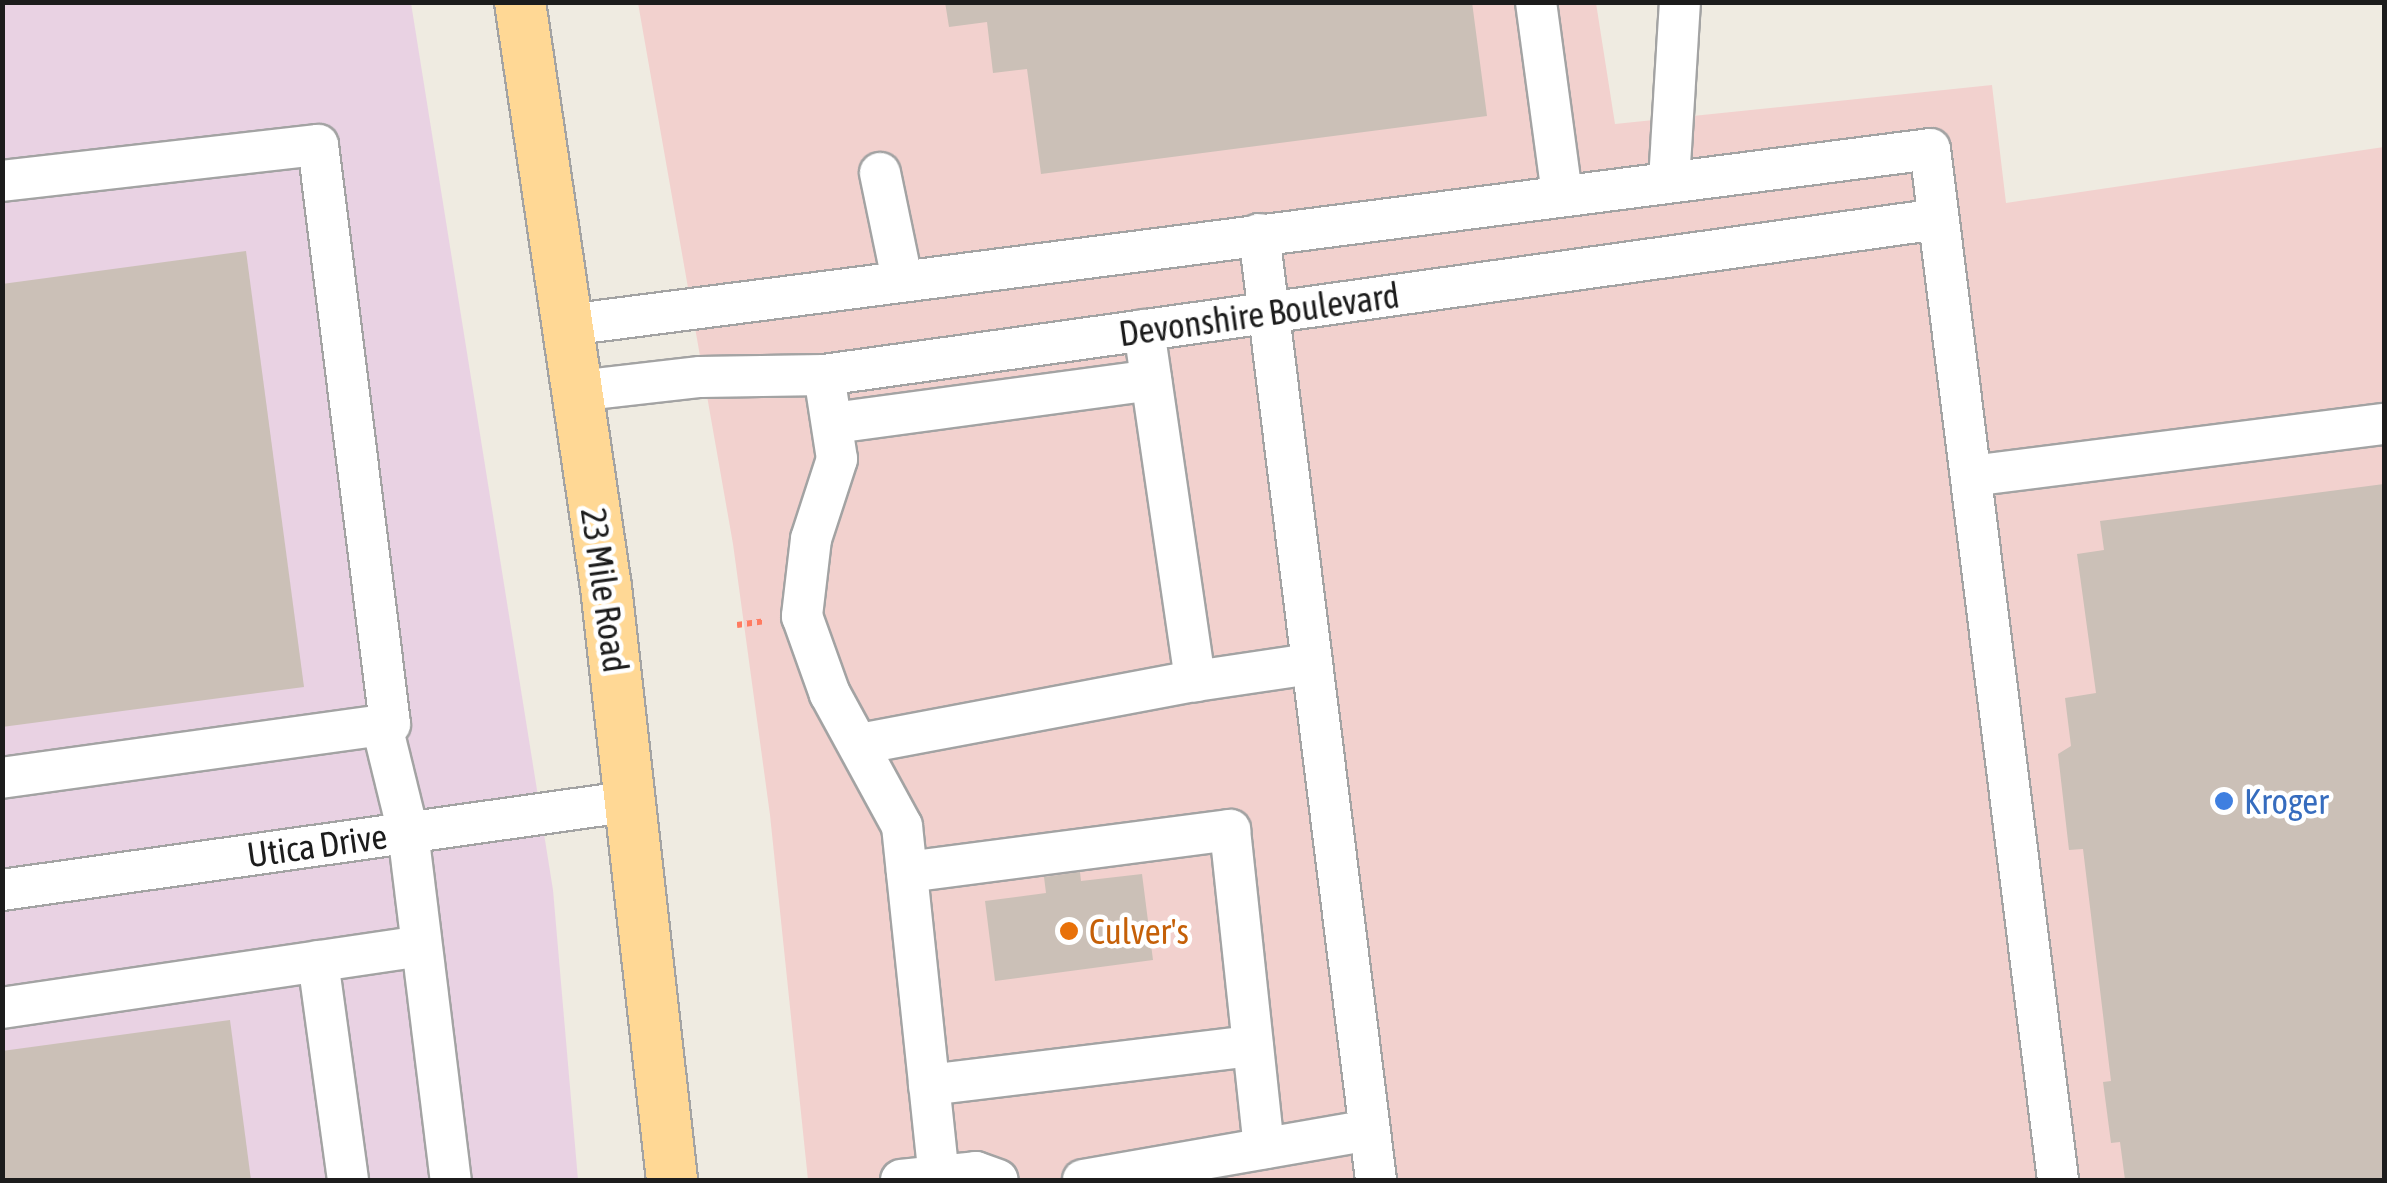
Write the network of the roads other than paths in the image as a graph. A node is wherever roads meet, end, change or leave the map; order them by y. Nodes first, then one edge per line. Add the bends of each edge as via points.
1 (520, 2) edge
2 (1536, 2) edge
3 (1680, 2) edge
4 (880, 174) dead end
5 (2, 181) edge
6 (1669, 181) junction
7 (1562, 194) junction
8 (1938, 220) junction
9 (1258, 234) junction
10 (902, 279) junction
11 (1267, 313) junction
12 (568, 325) junction
13 (1144, 330) junction
14 (824, 375) junction
15 (1151, 380) junction
16 (577, 392) junction
17 (834, 423) junction
18 (2384, 424) edge
19 (1970, 476) junction
20 (1310, 664) junction
21 (1195, 681) junction
22 (382, 726) junction
23 (860, 744) junction
24 (2, 778) edge
25 (632, 801) junction
26 (408, 832) junction
27 (906, 872) junction
28 (2, 890) edge
29 (420, 946) junction
30 (318, 961) junction
31 (2, 1008) edge
32 (1253, 1046) junction
33 (929, 1084) junction
34 (1370, 1130) junction
35 (1264, 1148) junction
36 (1188, 1170) edge
37 (920, 1178) edge
38 (348, 1180) edge
39 (451, 1180) edge
40 (672, 1180) edge
41 (998, 1180) edge
42 (1083, 1180) edge
43 (1376, 1180) edge
44 (2058, 1180) edge

1 - 12 main road, 23 Mile Road
2 - 7 street
3 - 6 street
4 - 10 street
5 - 22 street via 318,145 390,724
6 - 7 street
6 - 8 street via 1930,149
7 - 9 street
8 - 11 street, Devonshire Boulevard
8 - 19 street
9 - 10 street
9 - 11 street
10 - 12 street
11 - 13 street, Devonshire Boulevard
11 - 20 street
12 - 16 main road, 23 Mile Road
13 - 14 street, Devonshire Boulevard
13 - 15 street
14 - 16 street, Devonshire Boulevard via 700,376
14 - 17 street
15 - 17 street
15 - 21 street
16 - 25 main road, 23 Mile Road
17 - 23 street via 836,459 811,539 802,616 830,694
18 - 19 street
19 - 44 street
20 - 21 street
20 - 34 street
21 - 23 street
22 - 24 street
22 - 26 street
23 - 27 street via 902,826
25 - 26 street, Utica Drive
25 - 40 main road, 23 Mile Road
26 - 28 street, Utica Drive
26 - 29 street
27 - 32 street via 1230,830
27 - 33 street
29 - 30 street
29 - 39 street
30 - 31 street
30 - 38 street
32 - 33 street
32 - 35 street
33 - 37 street
34 - 35 street
34 - 43 street
35 - 36 street
36 - 42 street
37 - 41 street via 976,1172

